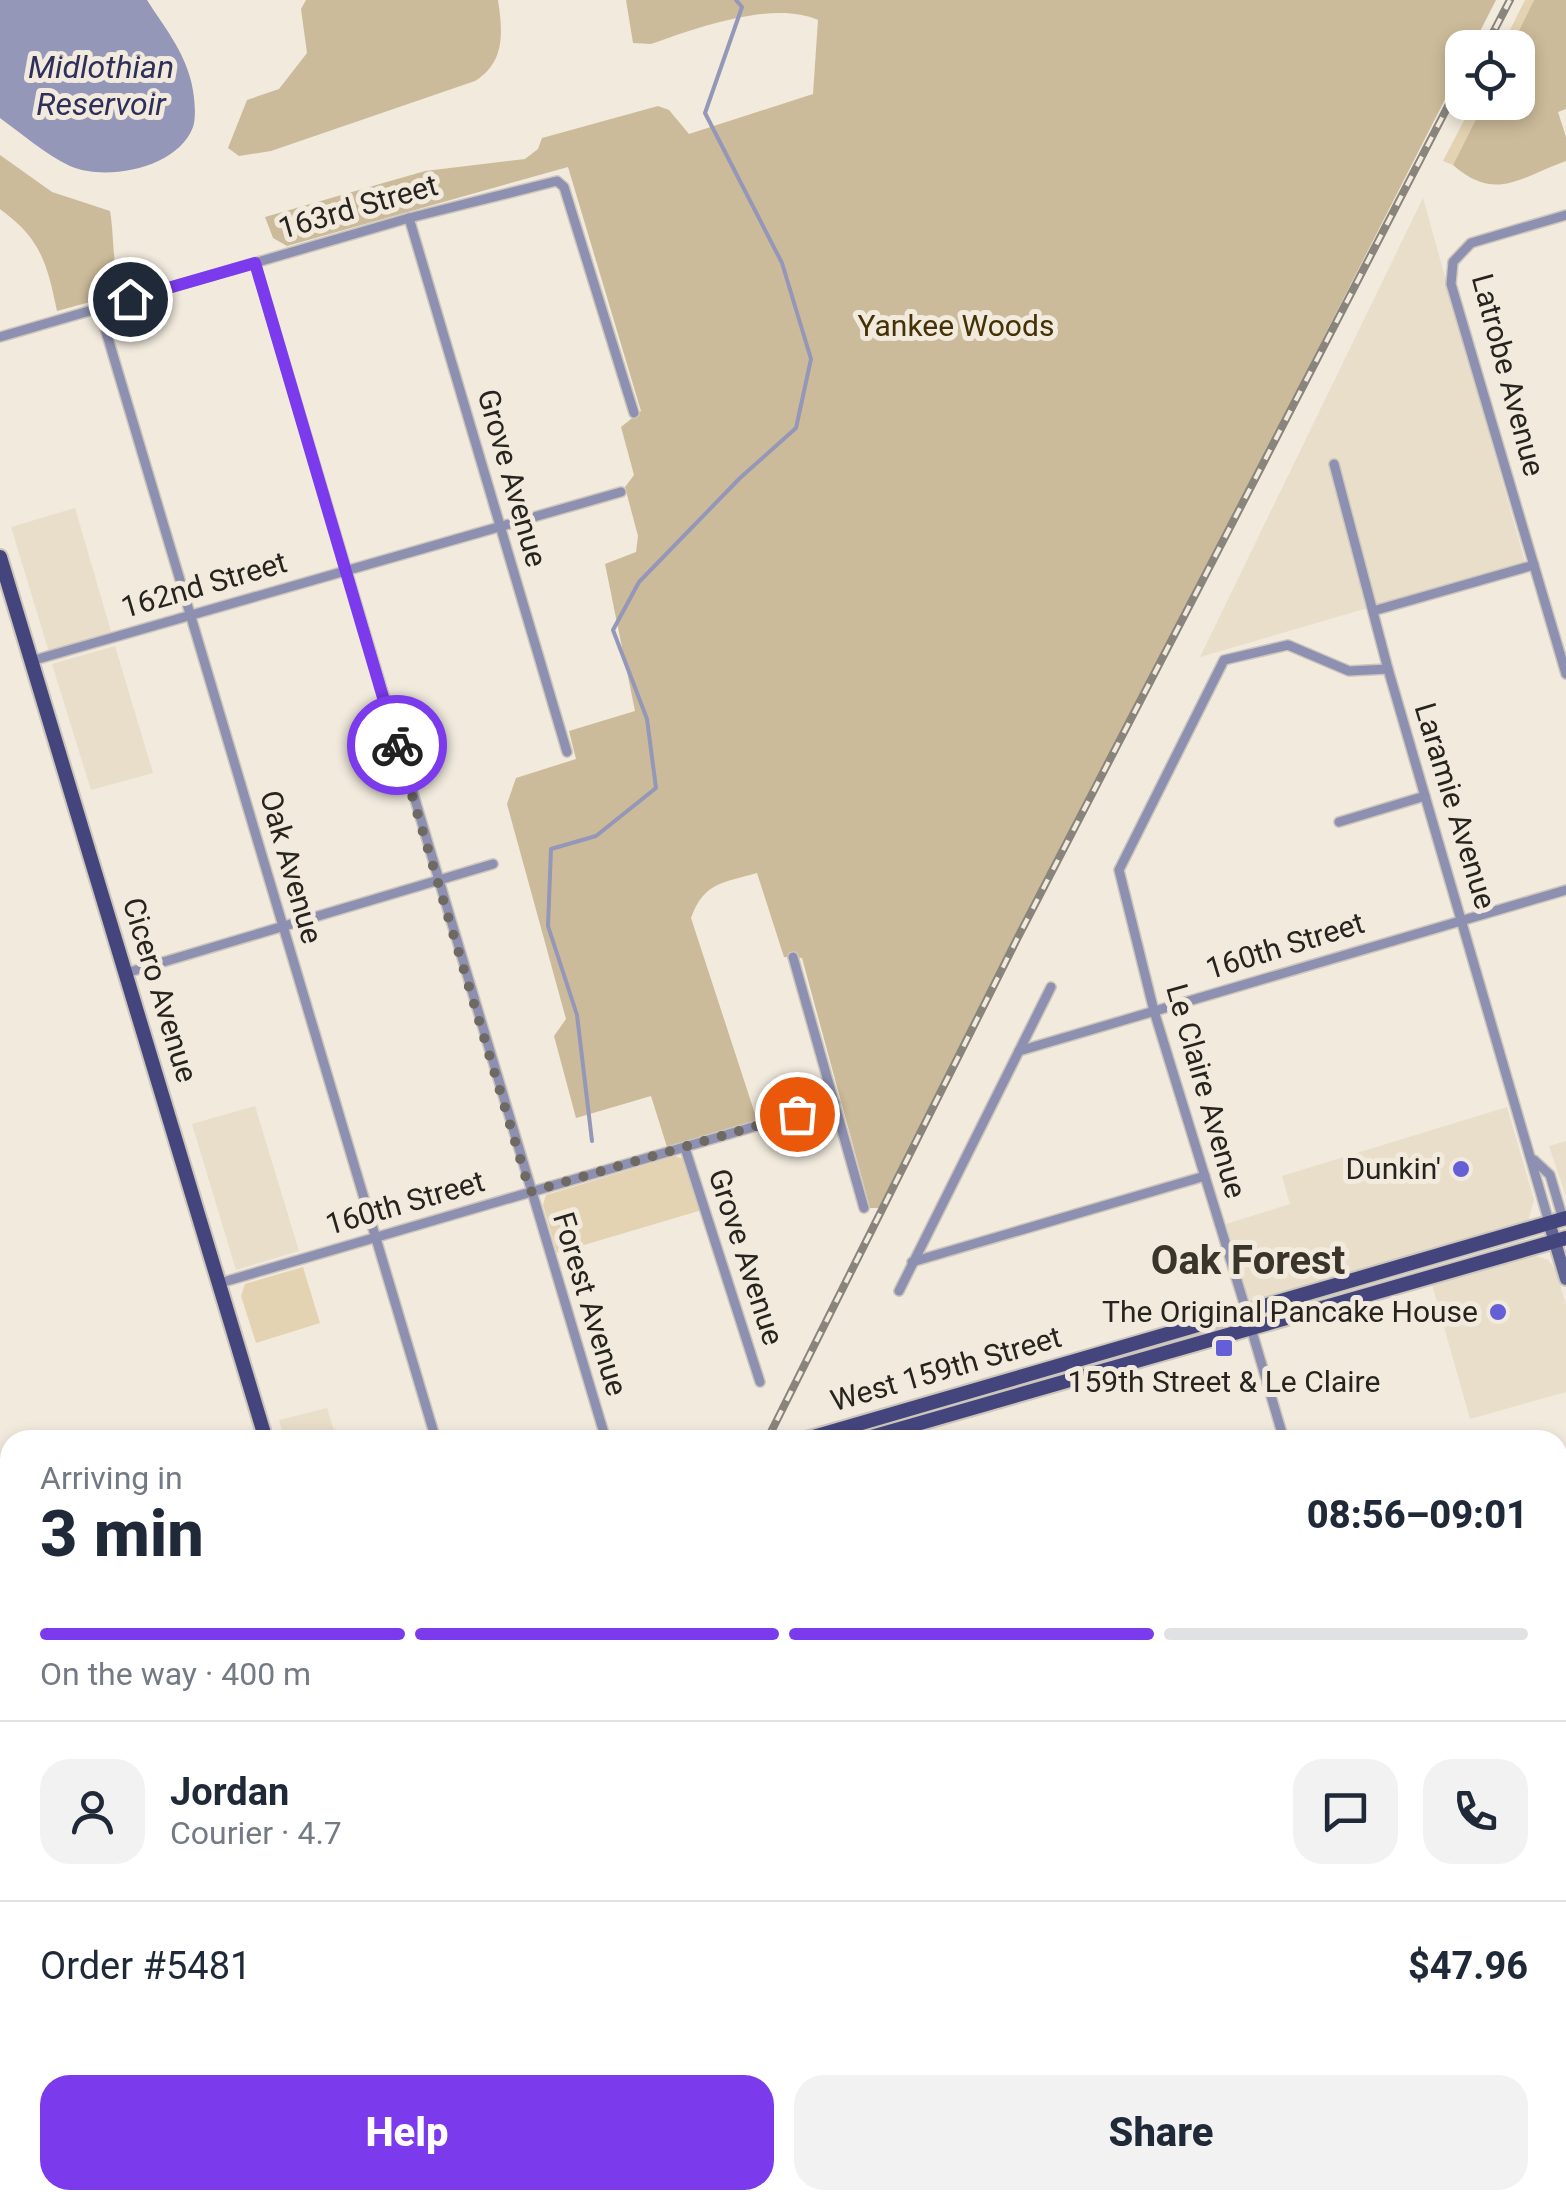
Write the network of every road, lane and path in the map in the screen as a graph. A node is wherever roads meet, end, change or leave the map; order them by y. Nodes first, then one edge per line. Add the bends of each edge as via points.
1 (1566, 215) edge
2 (409, 218) junction
3 (255, 263) junction
4 (99, 308) junction
5 (0, 337) edge
6 (634, 414) dead end
7 (1334, 464) dead end
8 (621, 492) dead end
9 (500, 527) junction
10 (0, 557) edge
11 (1534, 565) junction
12 (345, 571) junction
13 (1374, 612) junction
14 (191, 615) junction
15 (32, 661) junction
16 (1388, 669) junction
17 (1566, 674) edge
18 (567, 752) dead end
19 (1426, 796) junction
20 (1338, 822) dead end
21 (493, 864) dead end
22 (438, 880) junction
23 (1566, 890) edge
24 (1462, 920) junction
25 (283, 927) junction
26 (793, 956) dead end
27 (126, 973) junction
28 (1051, 987) dead end
29 (1154, 1011) junction
30 (1019, 1051) junction
31 (834, 1103) junction
32 (685, 1148) junction
33 (1205, 1176) junction
34 (530, 1192) junction
35 (864, 1208) dead end
36 (1561, 1222) edge
37 (376, 1238) junction
38 (1560, 1240) edge
39 (912, 1262) junction
40 (1566, 1279) edge
41 (220, 1283) junction
42 (899, 1290) dead end
43 (1246, 1310) junction
44 (1250, 1326) junction
45 (760, 1382) dead end
46 (263, 1430) edge
47 (433, 1430) edge
48 (603, 1430) edge
49 (837, 1430) edge
50 (895, 1430) edge
51 (1281, 1430) edge

1 - 11 street, Latrobe Avenue via 1470,243 1454,262 1452,284
2 - 3 street, 163rd Street
2 - 6 street, 163rd Street via 557,180
2 - 9 street, Grove Avenue
3 - 4 street, 163rd Street
3 - 12 street, Forest Avenue
4 - 5 street, 163rd Street
4 - 14 street, Oak Avenue
7 - 13 street, Laramie Avenue
8 - 9 street, 162nd Street
9 - 12 street, 162nd Street
9 - 18 street, Grove Avenue
10 - 15 main road, Cicero Avenue
11 - 13 street
11 - 17 street, Latrobe Avenue
12 - 14 street, 162nd Street
12 - 22 street, Forest Avenue
13 - 16 street, Laramie Avenue
14 - 15 street, 162nd Street
14 - 25 street, Oak Avenue
15 - 27 main road, Cicero Avenue
16 - 19 street, Laramie Avenue
16 - 29 street, Le Claire Avenue via 1349,671 1288,646 1224,660 1119,870
19 - 20 street
19 - 24 street, Laramie Avenue
21 - 22 street
22 - 25 street
22 - 34 street, Forest Avenue
23 - 24 street, 160th Street
24 - 29 street, 160th Street
24 - 36 street, Laramie Avenue via 1533,1160
25 - 27 street
25 - 37 street, Oak Avenue
26 - 31 street
27 - 41 main road, Cicero Avenue
28 - 30 street
29 - 30 street, 160th Street
29 - 33 street, Le Claire Avenue
30 - 39 street
31 - 32 street, 160th Street
31 - 35 street
32 - 34 street, 160th Street
32 - 45 street, Grove Avenue
33 - 39 street
33 - 43 street, Le Claire Avenue
34 - 37 street, 160th Street
34 - 48 street, Forest Avenue
36 - 38 street, Laramie Avenue
36 - 43 main road, West 159th Street
37 - 41 street, 160th Street
37 - 47 street, Oak Avenue
38 - 40 street, Laramie Avenue
38 - 44 main road, West 159th Street
39 - 42 street
41 - 46 main road, Cicero Avenue
43 - 49 main road, West 159th Street
44 - 50 main road, West 159th Street
44 - 51 street

